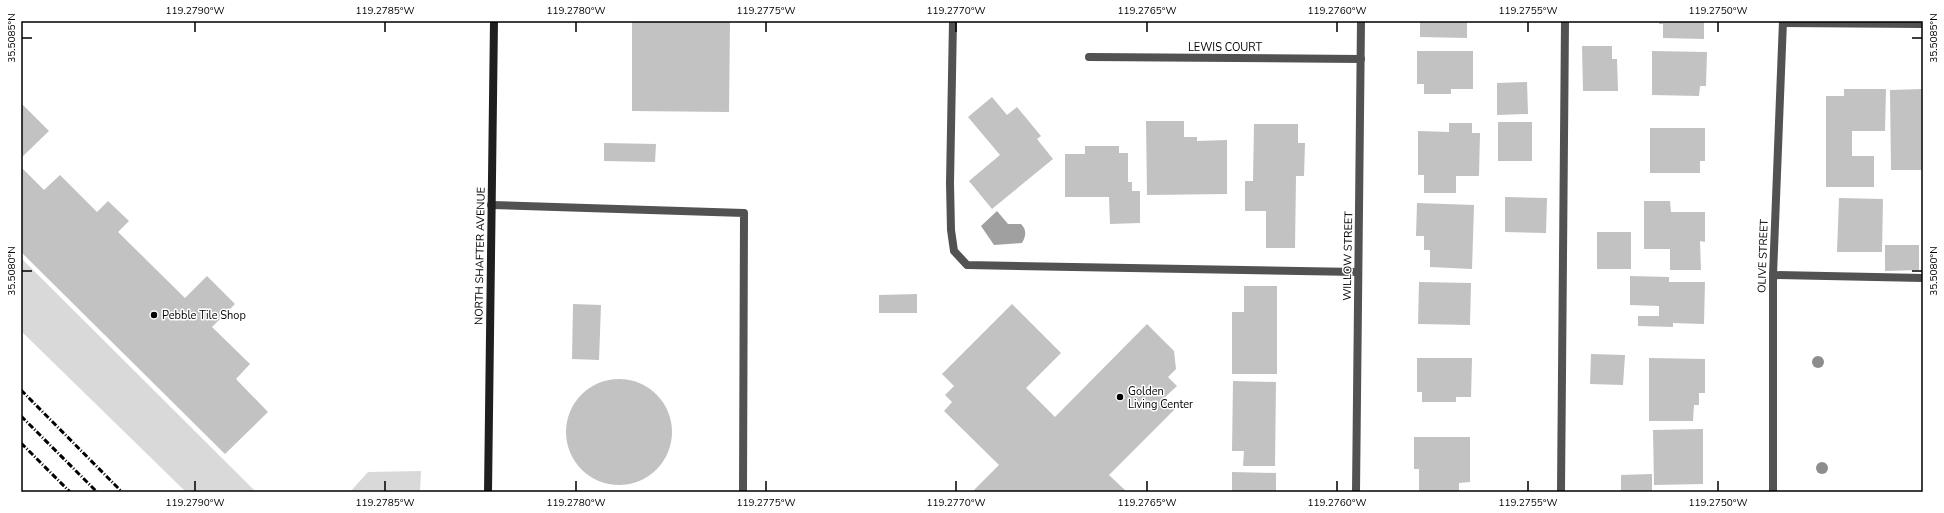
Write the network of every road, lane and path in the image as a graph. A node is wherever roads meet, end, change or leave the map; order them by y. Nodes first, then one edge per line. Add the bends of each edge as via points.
1 (494, 21) edge
2 (953, 21) edge
3 (1361, 21) edge
4 (1565, 21) edge
5 (1783, 22) edge
6 (1923, 24) edge
7 (1089, 57) dead end
8 (1361, 58) junction
9 (491, 205) junction
10 (1358, 272) junction
11 (1773, 275) junction
12 (1923, 278) edge
13 (488, 492) edge
14 (742, 492) edge
15 (1356, 492) edge
16 (1561, 492) edge
17 (1772, 492) edge

1 - 9 main road, NORTH SHAFTER AVENUE
2 - 10 street via 951,230 954,251 967,265
3 - 8 street, WILLOW STREET
4 - 16 street
5 - 6 street
5 - 11 street, OLIVE STREET
7 - 8 street, LEWIS COURT
8 - 10 street, WILLOW STREET
9 - 13 main road, NORTH SHAFTER AVENUE
9 - 14 street via 744,213
10 - 15 street, WILLOW STREET
11 - 12 street
11 - 17 street, OLIVE STREET

